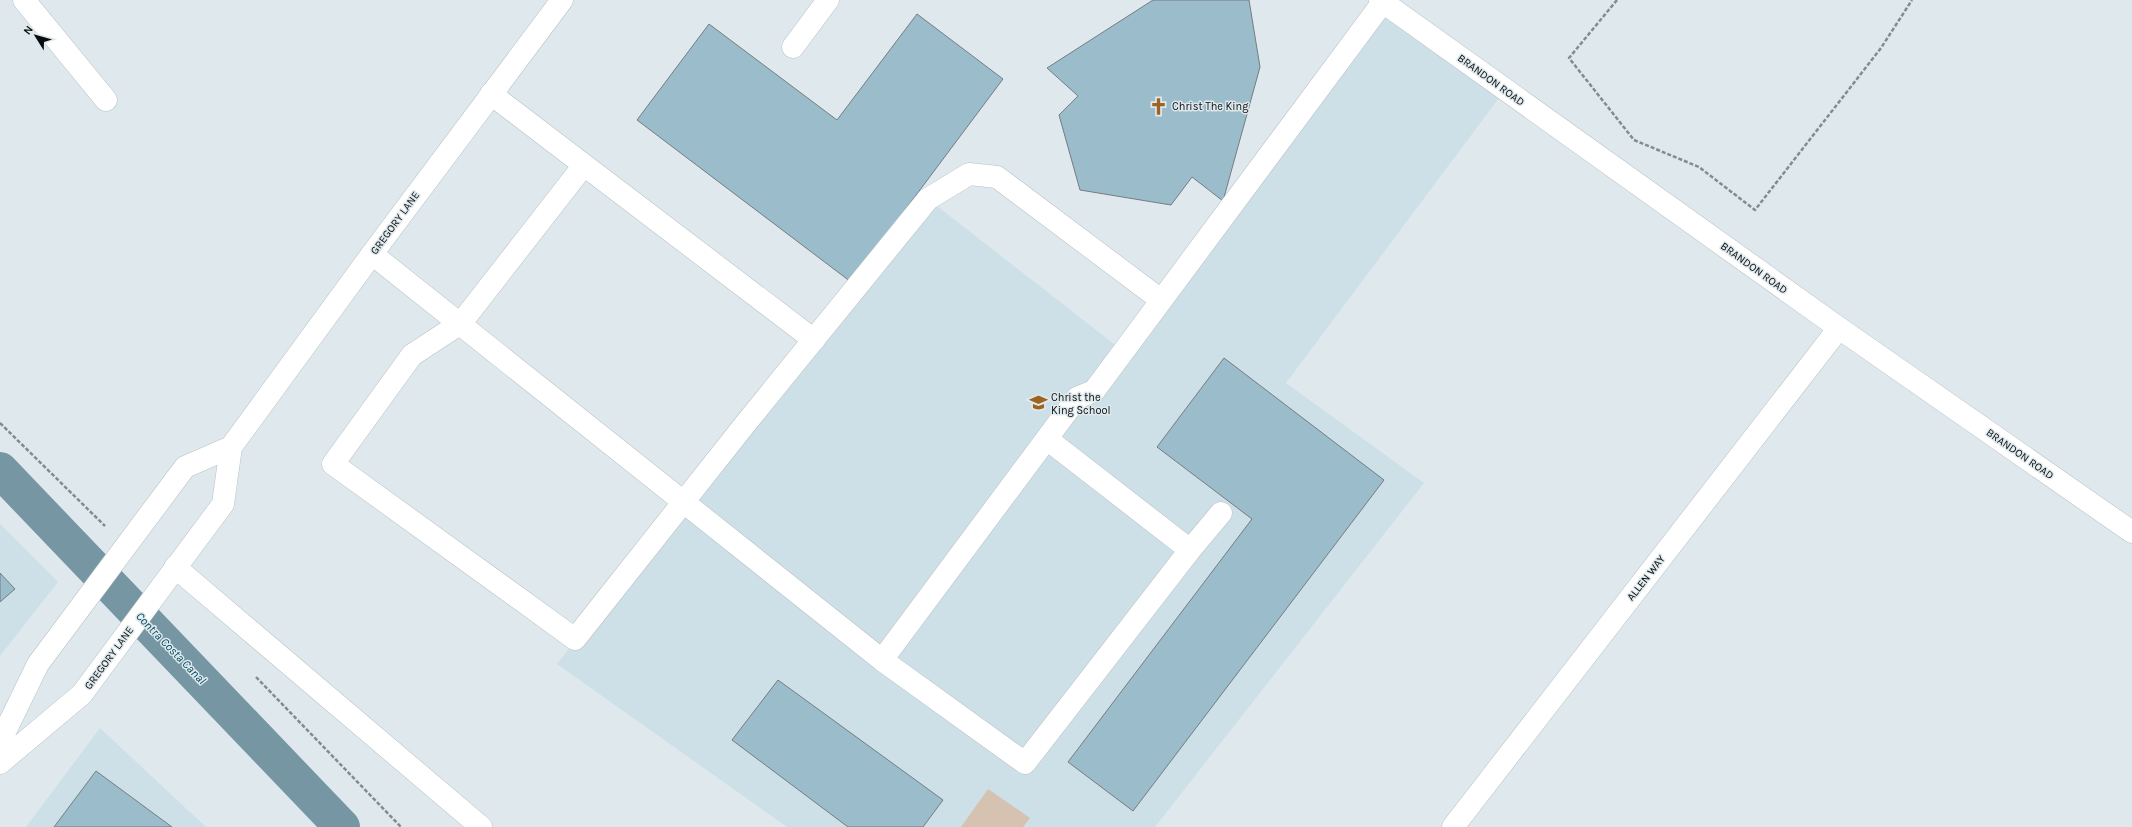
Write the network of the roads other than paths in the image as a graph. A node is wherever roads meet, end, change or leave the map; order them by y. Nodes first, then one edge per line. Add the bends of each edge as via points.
1 (24, 0) edge
2 (562, 0) edge
3 (828, 0) edge
4 (1381, 1) edge
5 (793, 47) dead end
6 (491, 94) junction
7 (106, 100) dead end
8 (584, 165) junction
9 (372, 254) junction
10 (1161, 300) junction
11 (461, 323) junction
12 (1839, 328) junction
13 (814, 340) junction
14 (1046, 439) junction
15 (231, 447) junction
16 (684, 502) junction
17 (1221, 513) dead end
18 (2132, 532) edge
19 (1190, 550) junction
20 (175, 567) junction
21 (882, 660) junction
22 (0, 742) edge
23 (0, 763) edge
24 (480, 827) edge
25 (1453, 827) edge

1 - 7 street
2 - 6 street, GREGORY LANE
3 - 5 street
4 - 10 street
4 - 12 street, BRANDON ROAD
6 - 8 street
6 - 9 street, GREGORY LANE
8 - 11 street
8 - 13 street
9 - 11 street
9 - 15 street, GREGORY LANE
10 - 13 street via 997,177 969,174 928,199
10 - 14 street via 1094,391 1077,398
11 - 16 street
11 - 16 street via 412,355 334,464 575,639
12 - 18 street, BRANDON ROAD
12 - 25 street, ALLEN WAY
13 - 16 street
14 - 19 street
14 - 21 street
15 - 20 street, GREGORY LANE via 223,504
15 - 22 street via 185,467 38,664
16 - 21 street
17 - 19 street
19 - 21 street via 1025,762
20 - 23 street, GREGORY LANE via 82,694
20 - 24 street

